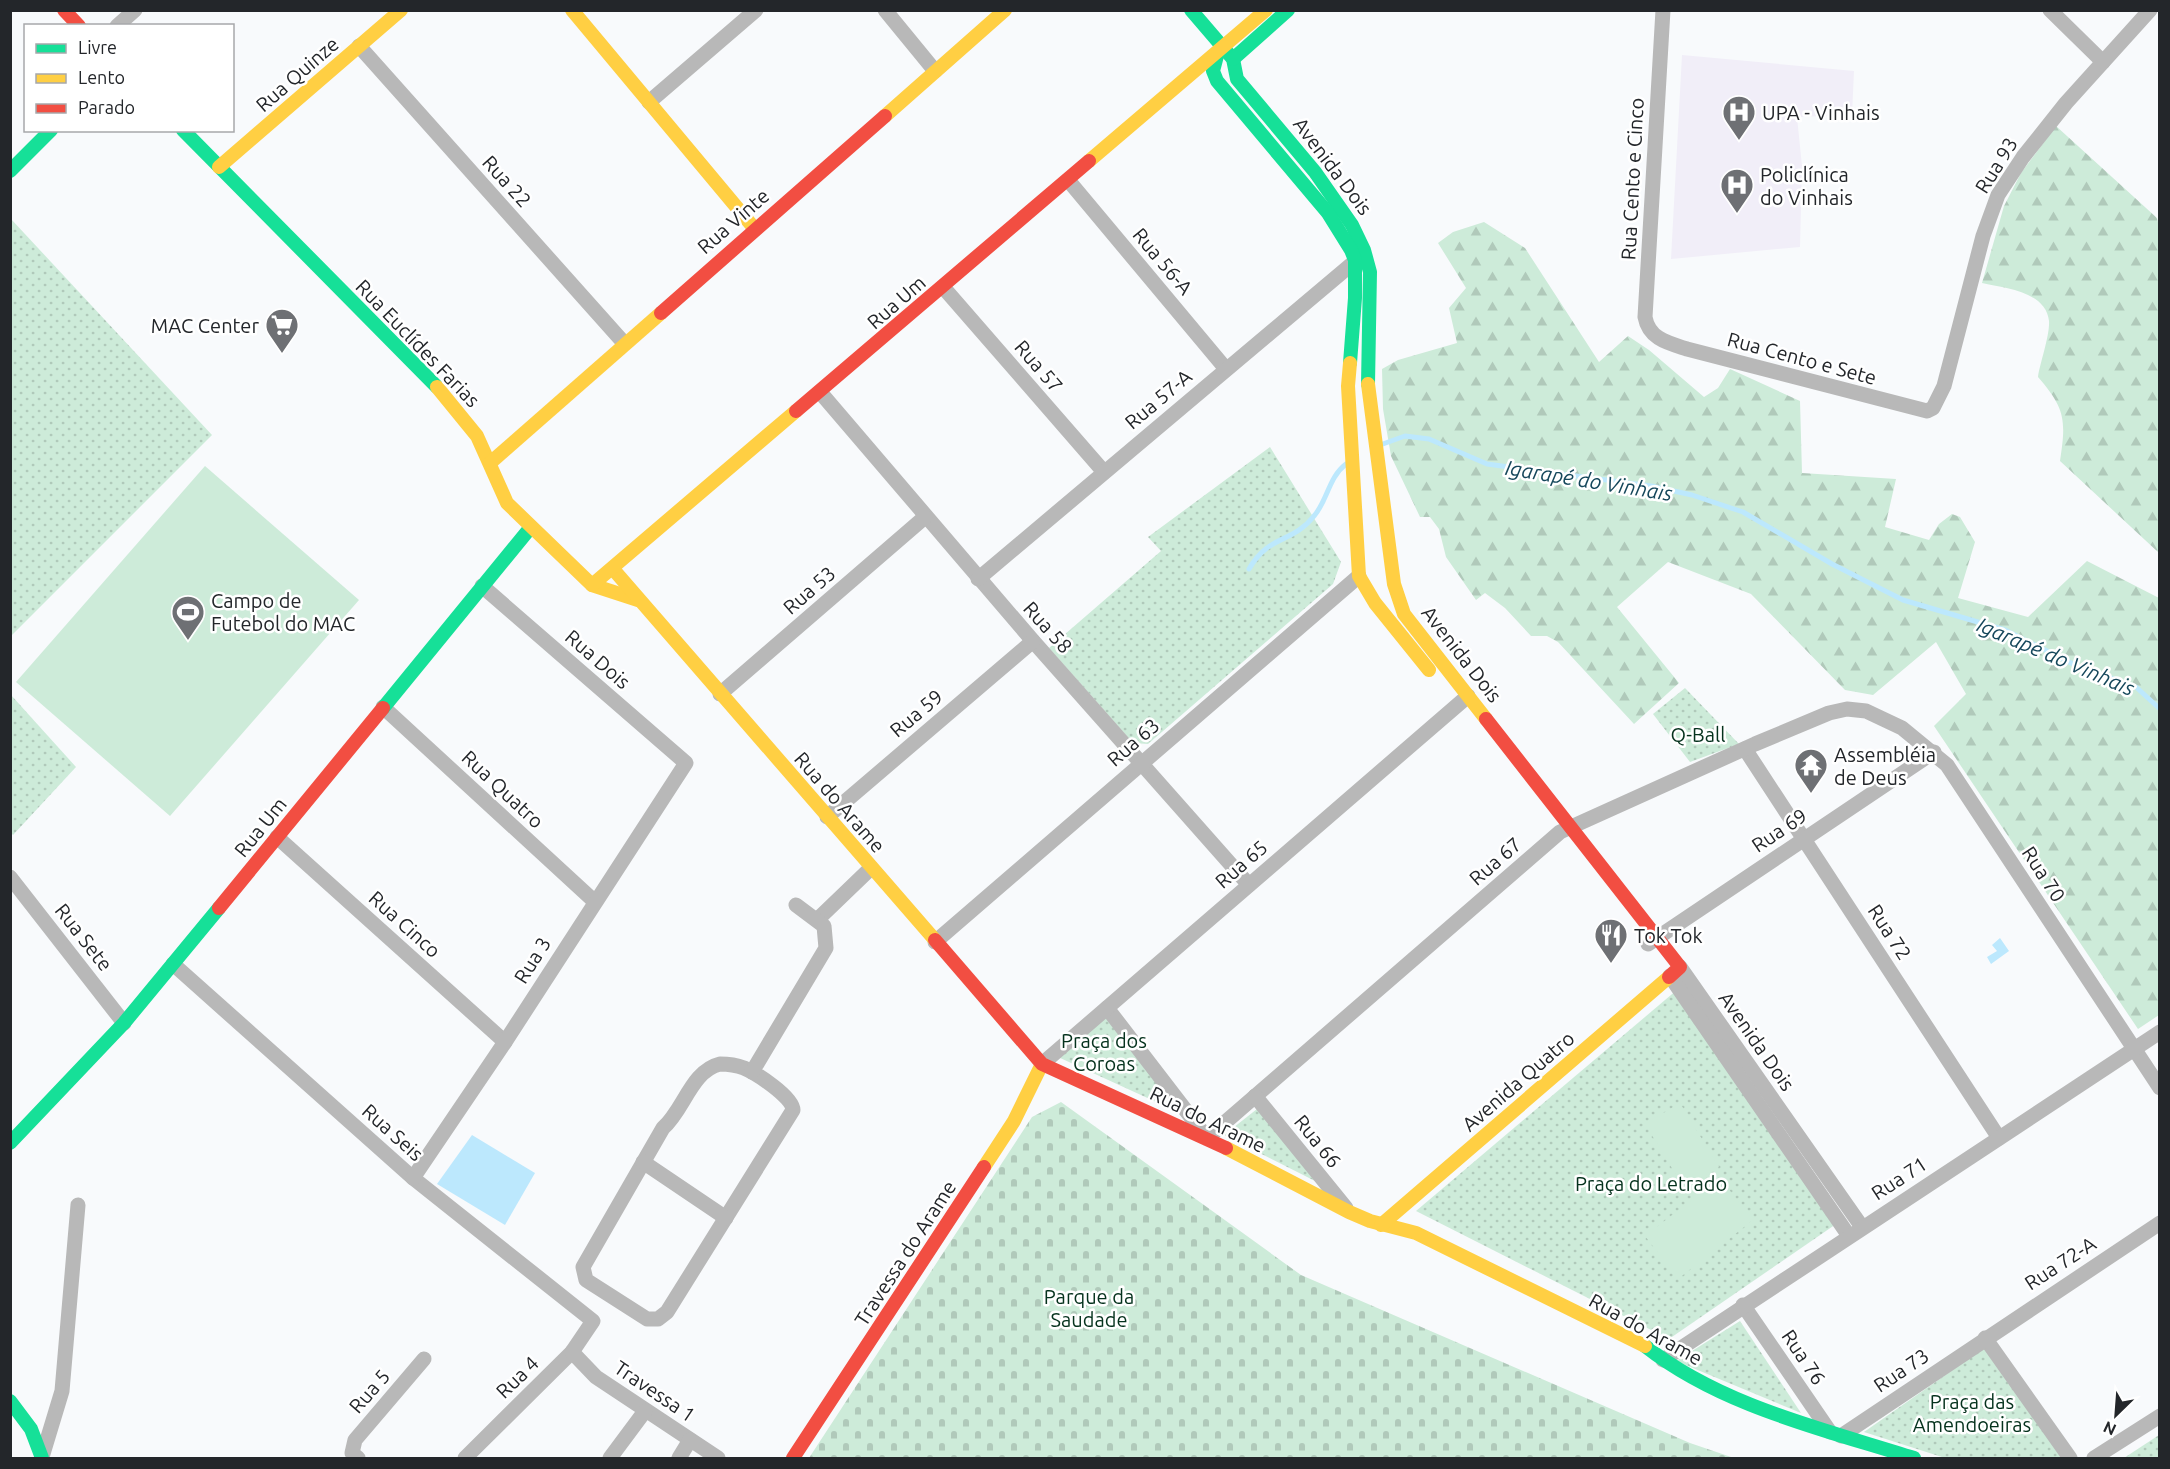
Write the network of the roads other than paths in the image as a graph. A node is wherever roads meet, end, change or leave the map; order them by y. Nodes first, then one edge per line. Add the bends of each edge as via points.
1 (64, 10) edge
2 (135, 10) edge
3 (401, 10) edge
4 (572, 10) edge
5 (756, 10) edge
6 (885, 10) edge
7 (1005, 10) edge
8 (1191, 10) edge
9 (1266, 10) edge
10 (1288, 10) edge
11 (1663, 10) edge
12 (2050, 10) edge
13 (2150, 10) edge
14 (77, 24) edge
15 (119, 24) edge
16 (359, 46) junction
17 (1221, 49) junction
18 (1233, 59) junction
19 (2103, 62) junction
20 (935, 71) junction
21 (649, 102) junction
22 (49, 132) edge
23 (185, 132) edge
24 (219, 167) junction
25 (10, 171) edge
26 (1068, 180) junction
27 (754, 228) junction
28 (1361, 257) junction
29 (943, 287) junction
30 (1664, 342) joint
31 (624, 344) junction
32 (1226, 369) junction
33 (820, 392) junction
34 (1931, 410) joint
35 (490, 463) junction
36 (1104, 472) junction
37 (925, 517) junction
38 (531, 527) junction
39 (613, 569) junction
40 (1359, 576) junction
41 (978, 579) junction
42 (592, 585) junction
43 (482, 586) junction
44 (640, 602) junction
45 (1033, 641) junction
46 (720, 694) junction
47 (1463, 700) junction
48 (383, 708) junction
49 (1866, 711) joint
50 (1745, 749) junction
51 (1934, 752) junction
52 (1142, 762) junction
53 (686, 763) joint
54 (827, 817) junction
55 (1566, 829) junction
56 (277, 837) junction
57 (1804, 838) junction
58 (871, 868) junction
59 (10, 877) edge
60 (1249, 885) junction
61 (594, 901) junction
62 (796, 905) dead end
63 (818, 918) junction
64 (1653, 940) junction
65 (935, 942) junction
66 (173, 964) junction
67 (1675, 972) junction
68 (1107, 1008) junction
69 (124, 1023) junction
70 (2160, 1032) edge
71 (505, 1042) junction
72 (2134, 1049) junction
73 (1042, 1064) junction
74 (752, 1072) junction
75 (2160, 1088) edge
76 (1255, 1096) junction
77 (1207, 1138) junction
78 (1999, 1138) junction
79 (12, 1140) edge
80 (643, 1162) junction
81 (413, 1178) junction
82 (1404, 1205) junction
83 (78, 1206) dead end
84 (1349, 1212) junction
85 (726, 1218) junction
86 (2160, 1223) edge
87 (1382, 1225) junction
88 (1855, 1231) junction
89 (1416, 1233) junction
90 (1743, 1305) junction
91 (593, 1322) joint
92 (1984, 1338) junction
93 (572, 1352) junction
94 (424, 1359) dead end
95 (1663, 1360) junction
96 (10, 1401) edge
97 (645, 1411) junction
98 (2160, 1416) edge
99 (1836, 1434) junction
100 (690, 1440) junction
101 (355, 1456) edge
102 (42, 1458) edge
103 (465, 1458) edge
104 (610, 1458) edge
105 (679, 1458) edge
106 (718, 1458) edge
107 (793, 1458) edge
108 (1914, 1458) edge
109 (2070, 1458) edge
110 (2094, 1458) edge

1 - 14 street
2 - 15 street
3 - 16 street, Rua Quinze
4 - 21 street
5 - 21 street
6 - 20 street
7 - 20 street, Rua Vinte
8 - 17 street, Avenida Dois
9 - 17 street, Rua Um
10 - 18 street
11 - 30 street, Rua Cento e Cinco via 1645,316 1650,332
12 - 19 street
13 - 19 street, Rua 93
16 - 24 street, Rua Quinze
16 - 31 street, Rua 22
17 - 18 street, Avenida Dois
17 - 26 street, Rua Um
17 - 28 street, Avenida Dois via 1213,66 1217,81
18 - 28 street, Avenida Dois via 1237,79 1338,202
19 - 34 street, Rua 93 via 2028,151 1998,195 1983,236 1944,386
20 - 27 street, Rua Vinte
21 - 27 street
22 - 25 street
23 - 24 street, Rua Euclídes Farias
24 - 35 street, Rua Euclídes Farias via 451,401 478,437
26 - 29 street, Rua Um
26 - 32 street, Rua 56-A
27 - 31 street, Rua Vinte
28 - 32 street, Rua 57-A
28 - 40 street, Avenida Dois via 1347,386
28 - 47 street, Avenida Dois via 1370,272 1368,382 1372,435 1394,584 1409,622
29 - 33 street, Rua Um
29 - 36 street, Rua 57
30 - 34 street, Rua Cento e Sete
31 - 35 street, Rua Vinte
32 - 36 street, Rua 57-A
33 - 37 street, Rua 58
33 - 39 street, Rua Um
35 - 38 street, Rua Euclídes Farias via 501,495
36 - 41 street, Rua 57-A
37 - 41 street, Rua 58
37 - 46 street, Rua 53
38 - 42 street, Rua Euclídes Farias
38 - 43 street, Rua Um
39 - 42 street, Rua Um
39 - 44 street, Rua do Arame
40 - 47 street, Avenida Dois via 1375,603 1438,682
40 - 52 street, Rua 63
41 - 45 street, Rua 58
42 - 44 street, Rua Euclídes Farias
43 - 48 street, Rua Um
43 - 53 street, Rua Dois
44 - 46 street, Rua do Arame
45 - 52 street, Rua 58
45 - 54 street, Rua 59
46 - 54 street, Rua do Arame
47 - 55 street, Avenida Dois
47 - 60 street, Rua 65
48 - 56 street, Rua Um
48 - 61 street, Rua Quatro
49 - 50 street, Rua 67 via 1847,709 1829,713
49 - 51 street, Rua 70 via 1902,729
50 - 55 street, Rua 67
50 - 57 street, Rua 72
51 - 57 street, Rua 69
51 - 72 street, Rua 70 via 1947,765
52 - 60 street, Rua 58
52 - 65 street, Rua 63
53 - 61 street, Rua 3
54 - 58 street, Rua do Arame
55 - 64 street, Avenida Dois
55 - 76 street, Rua 67
56 - 66 street, Rua Um
56 - 71 street, Rua Cinco
57 - 64 street, Rua 69
57 - 78 street, Rua 72
58 - 63 street
58 - 65 street, Rua do Arame
59 - 69 street, Rua Sete
60 - 68 street, Rua 65
61 - 71 street, Rua 3
62 - 63 street
63 - 74 street via 826,933 826,948
64 - 67 street, Avenida Dois
65 - 73 street, Rua do Arame
66 - 69 street, Rua Um
66 - 81 street, Rua Seis
67 - 82 street, Avenida Quatro
67 - 88 street, Avenida Dois
68 - 73 street, Rua 65
68 - 77 street
69 - 79 street, Rua Um
70 - 72 street, Rua 71
71 - 81 street, Rua 3
72 - 75 street, Rua 70
72 - 78 street, Rua 71
73 - 77 street, Rua do Arame
73 - 107 street, Travessa do Arame via 1014,1121
74 - 80 street via 720,1064 704,1072
74 - 85 street via 789,1100 793,1110
76 - 77 street, Rua 67
76 - 84 street, Rua 66
77 - 84 street, Rua do Arame
78 - 88 street, Rua 71
80 - 85 street
80 - 85 street via 586,1258 586,1280 646,1319 658,1319
81 - 91 street, Rua Seis
82 - 87 street, Avenida Quatro
82 - 89 street via 1403,1219
83 - 102 street via 62,1391
84 - 87 street, Rua do Arame
86 - 92 street, Rua 72-A
87 - 89 street, Rua do Arame
88 - 90 street, Rua 71
89 - 95 street, Rua do Arame via 1643,1345
90 - 95 street, Rua 71
90 - 99 street, Rua 76
91 - 93 street, Rua 4
92 - 99 street, Rua 73
92 - 109 street
93 - 97 street, Travessa 1 via 596,1377
93 - 103 street, Rua 4
94 - 101 street, Rua 5 via 355,1440
95 - 99 street, Rua do Arame via 1729,1395
96 - 102 street via 31,1429
97 - 100 street, Travessa 1
97 - 104 street
98 - 110 street
99 - 108 street, Rua do Arame
100 - 105 street
100 - 106 street, Travessa 1

